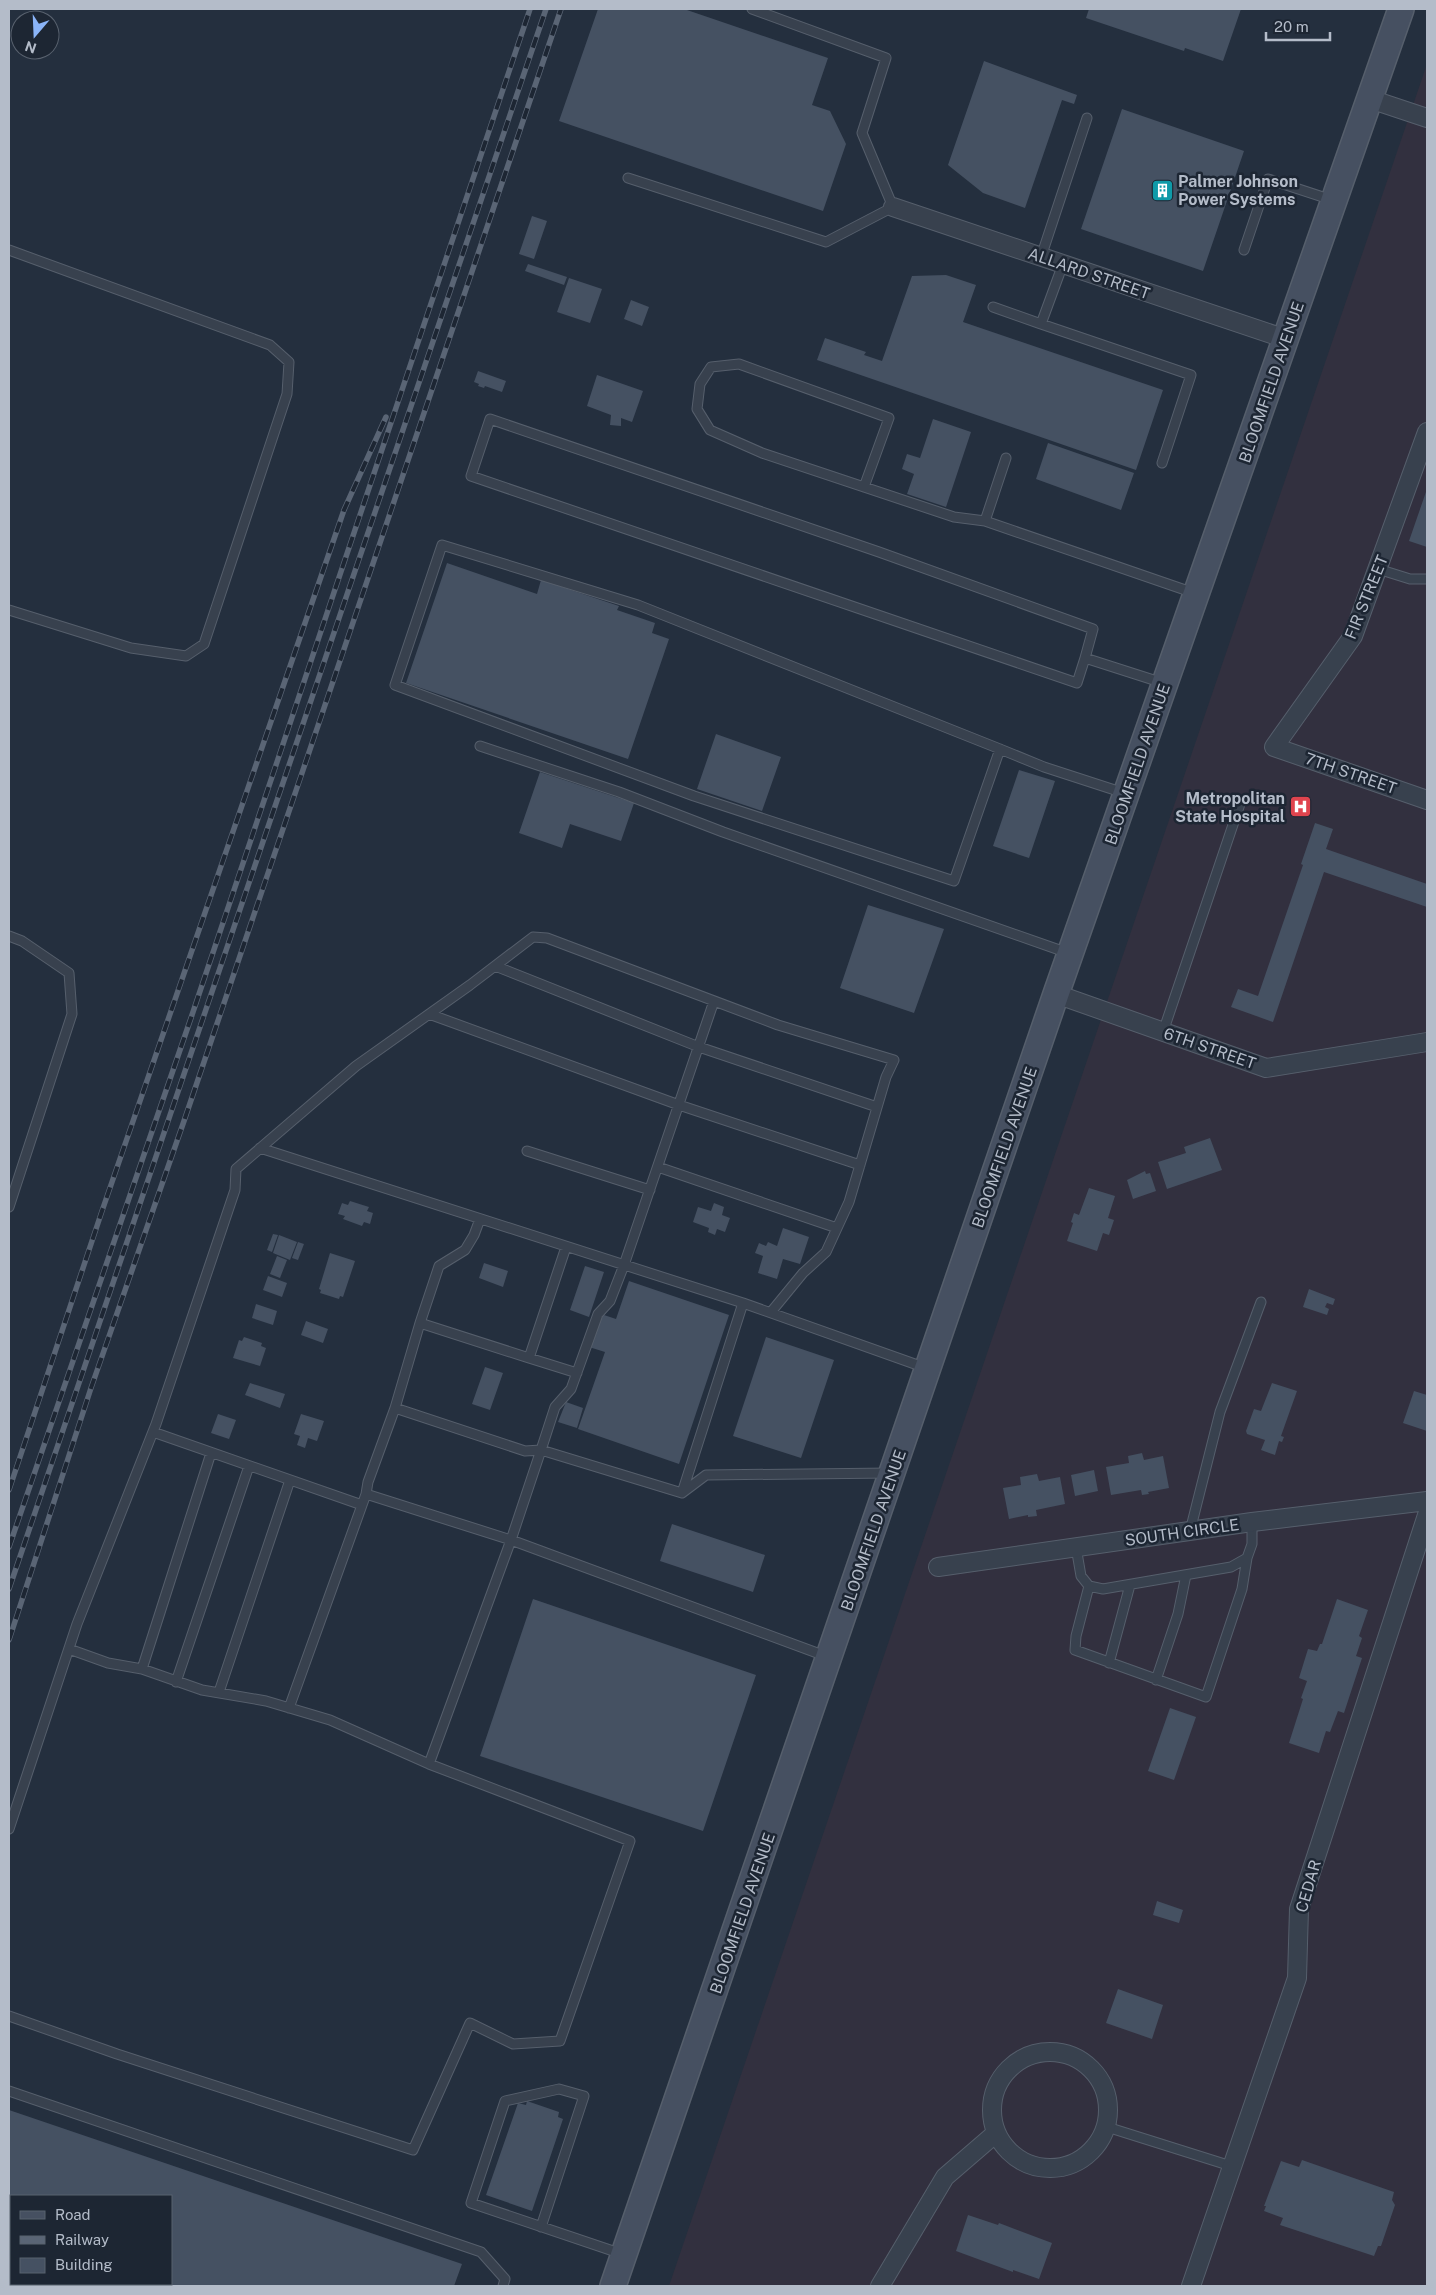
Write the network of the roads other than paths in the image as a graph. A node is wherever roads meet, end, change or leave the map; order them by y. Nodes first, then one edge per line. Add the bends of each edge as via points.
1 (752, 9) edge
2 (1401, 9) edge
3 (1370, 99) junction
4 (1087, 118) dead end
5 (1427, 118) edge
6 (628, 178) dead end
7 (1334, 201) junction
8 (893, 207) junction
9 (9, 250) edge
10 (1244, 250) dead end
11 (1041, 257) junction
12 (1062, 264) junction
13 (993, 307) dead end
14 (1041, 324) junction
15 (1286, 339) junction
16 (1427, 432) edge
17 (1006, 458) dead end
18 (1162, 463) dead end
19 (864, 487) junction
20 (984, 521) junction
21 (1378, 569) junction
22 (1427, 579) edge
23 (1196, 594) junction
24 (9, 610) edge
25 (1085, 658) junction
26 (1165, 684) junction
27 (480, 746) dead end
28 (1274, 747) joint
29 (1000, 749) junction
30 (1127, 794) junction
31 (1427, 800) edge
32 (1241, 801) dead end
33 (9, 936) edge
34 (1071, 954) junction
35 (495, 966) junction
36 (1056, 994) junction
37 (714, 1001) junction
38 (429, 1014) junction
39 (1163, 1032) junction
40 (1427, 1042) edge
41 (699, 1047) junction
42 (679, 1105) junction
43 (877, 1107) junction
44 (260, 1148) junction
45 (527, 1151) dead end
46 (860, 1165) junction
47 (658, 1167) junction
48 (650, 1190) junction
49 (9, 1207) edge
50 (480, 1219) junction
51 (837, 1228) junction
52 (566, 1246) junction
53 (624, 1265) junction
54 (1261, 1302) dead end
55 (743, 1303) junction
56 (771, 1312) junction
57 (420, 1323) junction
58 (529, 1358) junction
59 (928, 1369) junction
60 (577, 1373) junction
61 (395, 1408) junction
62 (153, 1432) junction
63 (541, 1450) junction
64 (212, 1453) junction
65 (250, 1466) junction
66 (893, 1473) junction
67 (290, 1480) junction
68 (682, 1493) junction
69 (366, 1494) junction
70 (1427, 1501) edge
71 (362, 1506) junction
72 (1427, 1515) edge
73 (1252, 1522) junction
74 (1190, 1531) junction
75 (511, 1540) junction
76 (1076, 1547) junction
77 (1247, 1558) junction
78 (938, 1567) dead end
79 (1186, 1575) junction
80 (1130, 1585) junction
81 (1089, 1586) junction
82 (69, 1649) junction
83 (830, 1658) junction
84 (1109, 1663) junction
85 (142, 1669) junction
86 (1156, 1680) junction
87 (176, 1682) junction
88 (219, 1692) junction
89 (289, 1708) junction
90 (429, 1764) junction
91 (9, 1829) edge
92 (9, 2016) edge
93 (9, 2091) edge
94 (1107, 2127) junction
95 (996, 2134) junction
96 (1231, 2166) junction
97 (541, 2226) junction
98 (624, 2255) junction
99 (503, 2286) edge
100 (614, 2286) edge
101 (880, 2286) edge
102 (1191, 2286) edge

1 - 8 lane via 886,58 862,134
2 - 3 main road, BLOOMFIELD AVENUE
3 - 5 street
3 - 7 main road, BLOOMFIELD AVENUE
4 - 11 lane
6 - 8 lane via 826,242
7 - 10 lane via 1268,179
7 - 15 main road, BLOOMFIELD AVENUE
8 - 11 street, ALLARD STREET
9 - 24 lane via 270,345 289,362 287,394 204,644 186,656 131,648
11 - 12 street, ALLARD STREET
12 - 14 lane
12 - 15 street, ALLARD STREET
13 - 14 lane
14 - 18 lane via 1191,375
15 - 23 main road, BLOOMFIELD AVENUE
16 - 21 street, FIR STREET
17 - 20 lane
19 - 19 lane via 762,453 710,430 698,409 700,384 710,367 739,364 888,418
19 - 20 lane via 954,517
20 - 23 lane
21 - 22 lane via 1410,579
21 - 28 street, FIR STREET via 1353,636
23 - 26 main road, BLOOMFIELD AVENUE
25 - 25 lane via 1077,683 471,476 490,419 870,548 1093,629
25 - 26 lane
26 - 30 main road, BLOOMFIELD AVENUE
27 - 34 lane via 619,792 723,832
28 - 31 street, 7TH STREET
29 - 29 lane via 638,605 442,545 395,685 694,796 954,881
29 - 30 lane
30 - 34 main road, BLOOMFIELD AVENUE
32 - 39 lane
33 - 49 lane via 22,941 69,973 72,1014
34 - 36 main road, BLOOMFIELD AVENUE
35 - 37 lane via 533,937 547,938
35 - 38 lane
35 - 41 lane
36 - 39 street, 6TH STREET
36 - 59 main road, BLOOMFIELD AVENUE
37 - 41 lane
37 - 43 lane via 778,1025 894,1060
38 - 42 lane
38 - 44 lane via 356,1066
39 - 40 street, 6TH STREET via 1266,1068
41 - 42 lane
41 - 43 lane
42 - 46 lane
42 - 47 lane
43 - 46 lane
44 - 50 lane
44 - 62 lane via 236,1169 235,1190
45 - 48 lane
46 - 51 lane
47 - 48 lane
47 - 51 lane
48 - 53 lane
50 - 52 lane
50 - 57 lane via 466,1250 440,1266
51 - 56 lane via 826,1252 803,1273
52 - 53 lane
52 - 58 lane
53 - 55 lane
53 - 60 lane via 610,1301 598,1314
54 - 74 lane via 1220,1412
55 - 56 lane
55 - 68 lane
56 - 59 lane
57 - 58 lane
57 - 61 lane
58 - 60 lane
59 - 66 main road, BLOOMFIELD AVENUE
60 - 63 lane via 571,1389 555,1408
61 - 63 lane via 525,1451
61 - 69 lane
62 - 64 lane
62 - 82 lane
63 - 68 lane
63 - 75 lane
64 - 65 lane
64 - 85 lane
65 - 67 lane
65 - 87 lane
66 - 68 lane via 706,1475
66 - 83 main road, BLOOMFIELD AVENUE
67 - 71 lane
67 - 88 lane
69 - 71 lane
69 - 75 lane
70 - 73 street, SOUTH CIRCLE
71 - 89 lane
72 - 96 street, CEDAR via 1299,1909 1296,1978
73 - 74 street, SOUTH CIRCLE
73 - 77 lane via 1252,1544
74 - 76 street, SOUTH CIRCLE
75 - 83 lane
75 - 90 lane
76 - 78 street, SOUTH CIRCLE
76 - 81 lane via 1081,1576
77 - 79 lane via 1231,1568
77 - 86 lane via 1242,1590 1206,1697
79 - 80 lane
79 - 86 lane via 1178,1614
80 - 81 lane via 1103,1589
80 - 84 lane
81 - 84 lane via 1075,1650
82 - 85 lane via 108,1663
82 - 91 lane
83 - 98 main road, BLOOMFIELD AVENUE
84 - 86 lane
85 - 87 lane
87 - 88 lane
88 - 89 lane
89 - 90 lane via 330,1720
90 - 92 lane via 630,1841 560,2040 513,2044 470,2023 413,2150
93 - 99 lane via 481,2252 505,2279
94 - 95 street via 1100,2143 1088,2156 1072,2165 1054,2169 1036,2168 1020,2161
94 - 95 street via 1109,2106 1104,2087 1093,2070 1076,2058 1057,2052 1036,2053 1018,2061 1003,2076 994,2094 991,2114
94 - 96 lane
95 - 101 street via 945,2177
96 - 102 street, CEDAR
97 - 97 lane via 471,2202 505,2101 559,2089 584,2096
97 - 98 lane
98 - 100 main road, BLOOMFIELD AVENUE

